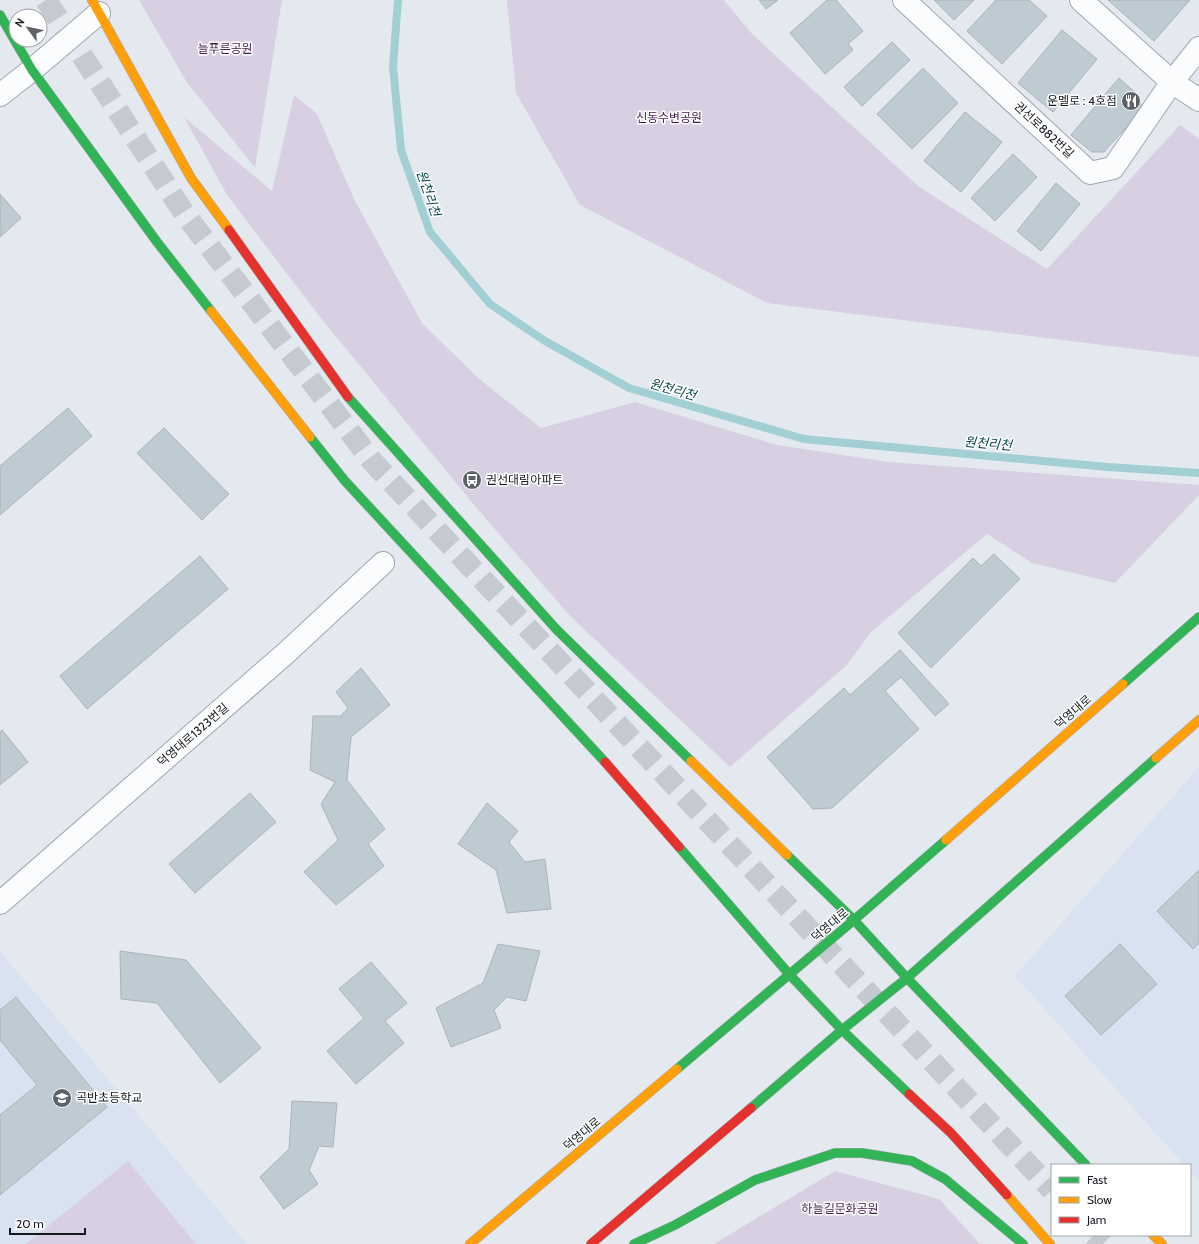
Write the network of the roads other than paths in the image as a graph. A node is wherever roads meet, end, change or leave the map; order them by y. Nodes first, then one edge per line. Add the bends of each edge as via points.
1 (904, 0) edge
2 (1081, 0) edge
3 (96, 7) edge
4 (0, 15) edge
5 (1199, 48) edge
6 (32, 70) junction
7 (1172, 82) junction
8 (0, 94) edge
9 (1199, 100) edge
10 (383, 563) dead end
11 (1199, 617) edge
12 (1199, 720) edge
13 (0, 903) edge
14 (854, 920) junction
15 (789, 974) junction
16 (907, 978) junction
17 (842, 1030) junction
18 (1085, 1164) edge
19 (1154, 1236) edge
20 (470, 1244) edge
21 (591, 1244) edge
22 (634, 1244) edge
23 (1024, 1244) edge
24 (1050, 1244) edge
25 (1162, 1244) edge

1 - 7 street, 권선로882번길 via 1090,173 1113,168
2 - 7 street
3 - 6 street
3 - 14 main road via 191,178 352,402 557,630
4 - 6 main road
5 - 7 street, 권선로882번길
6 - 8 street
6 - 15 main road via 157,242 344,481 591,745
7 - 9 street
10 - 13 street, 덕영대로1323번길 via 286,653
11 - 14 main road, 덕영대로
12 - 16 main road
14 - 15 main road, 덕영대로
14 - 16 main road
15 - 17 main road
15 - 20 main road, 덕영대로
16 - 17 main road
16 - 18 main road
17 - 21 main road
17 - 24 main road via 951,1133
19 - 25 main road
22 - 23 main road via 675,1225 755,1180 835,1153 862,1153 912,1160 945,1178

